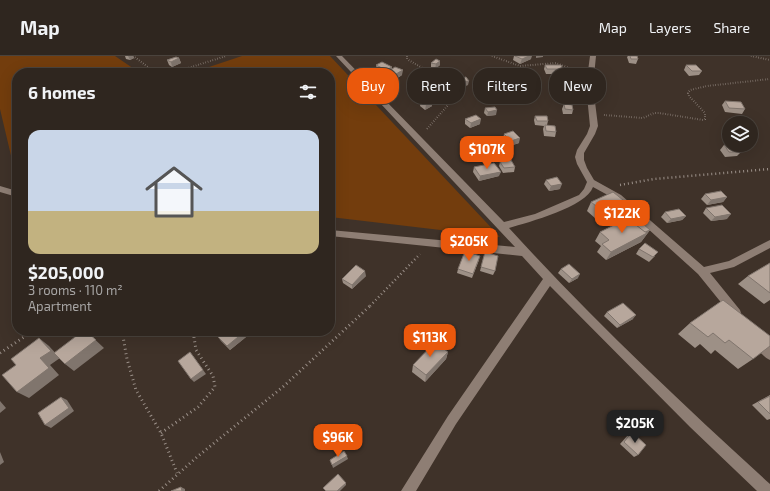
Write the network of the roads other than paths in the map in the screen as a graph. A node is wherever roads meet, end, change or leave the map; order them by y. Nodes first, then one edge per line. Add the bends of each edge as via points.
1 (339, 56) edge
2 (593, 56) edge
3 (591, 182) junction
4 (0, 189) edge
5 (12, 193) edge
6 (502, 226) junction
7 (335, 234) edge
8 (770, 244) edge
9 (524, 252) junction
10 (702, 271) junction
11 (549, 279) junction
12 (741, 319) edge
13 (750, 331) edge
14 (770, 355) edge
15 (408, 491) edge
16 (767, 491) edge

1 - 6 street
2 - 3 street via 590,88 594,126 580,153 582,164
3 - 6 street via 582,198 537,218
3 - 10 street via 618,197
4 - 5 street
6 - 9 street
7 - 9 street
8 - 10 street via 731,264
9 - 11 street
10 - 12 street
11 - 15 street via 452,420
11 - 16 street via 694,423
13 - 14 street

